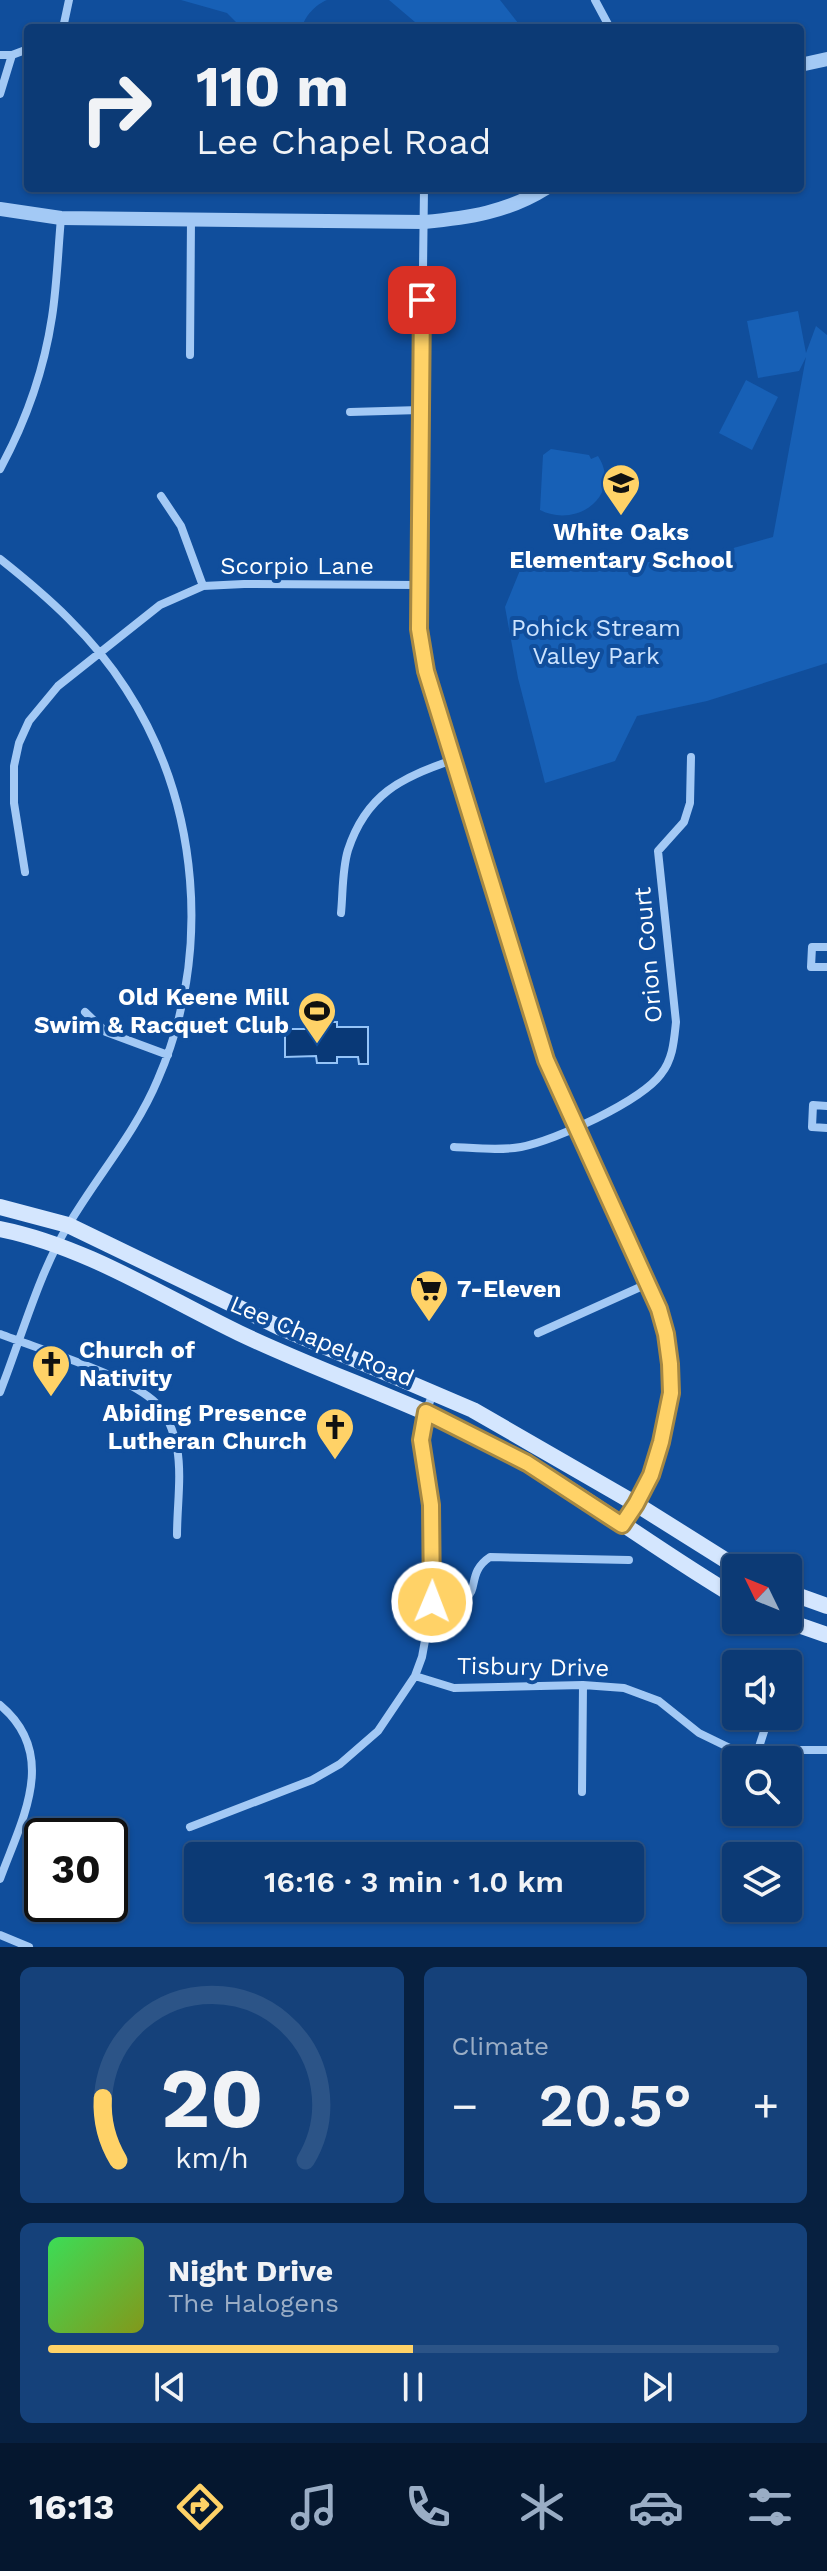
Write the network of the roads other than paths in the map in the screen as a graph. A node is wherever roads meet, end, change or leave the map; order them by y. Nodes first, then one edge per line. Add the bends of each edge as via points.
1 (69, 0) edge
2 (595, 0) edge
3 (64, 24) edge
4 (608, 24) edge
5 (24, 50) edge
6 (0, 55) edge
7 (12, 55) junction
8 (827, 59) edge
9 (804, 64) edge
10 (0, 94) edge
11 (424, 192) edge
12 (539, 192) edge
13 (0, 209) edge
14 (61, 218) junction
15 (191, 219) junction
16 (424, 222) junction
17 (190, 355) dead end
18 (420, 410) junction
19 (350, 412) dead end
20 (0, 469) edge
21 (161, 496) dead end
22 (0, 559) edge
23 (419, 585) junction
24 (203, 586) junction
25 (100, 653) junction
26 (691, 757) dead end
27 (453, 760) junction
28 (25, 872) dead end
29 (341, 913) dead end
30 (827, 947) edge
31 (827, 967) edge
32 (85, 1012) dead end
33 (168, 1055) junction
34 (827, 1106) edge
35 (575, 1127) junction
36 (827, 1128) edge
37 (454, 1147) dead end
38 (0, 1207) edge
39 (68, 1225) junction
40 (0, 1229) edge
41 (57, 1245) junction
42 (647, 1284) junction
43 (538, 1333) dead end
44 (0, 1334) edge
45 (20, 1342) junction
46 (434, 1391) junction
47 (0, 1392) edge
48 (426, 1412) junction
49 (636, 1504) junction
50 (622, 1525) junction
51 (177, 1535) dead end
52 (722, 1558) edge
53 (629, 1560) dead end
54 (722, 1588) edge
55 (802, 1597) edge
56 (432, 1602) junction
57 (827, 1606) edge
58 (802, 1626) edge
59 (827, 1635) edge
60 (415, 1676) junction
61 (583, 1685) junction
62 (0, 1705) edge
63 (726, 1746) edge
64 (802, 1750) edge
65 (827, 1750) edge
66 (582, 1792) dead end
67 (190, 1827) dead end
68 (0, 1879) edge
69 (0, 1935) edge
70 (29, 1947) edge

1 - 3 street
2 - 4 street
5 - 7 street
6 - 7 street
7 - 10 street
8 - 9 street
11 - 16 street
12 - 16 street via 497,211
13 - 14 street
14 - 15 street
14 - 20 street via 45,353
15 - 16 street
15 - 17 street
16 - 18 street
18 - 19 street
18 - 23 street
21 - 24 street via 181,526
22 - 25 street via 60,608
23 - 24 street, Scorpio Lane
23 - 27 street via 421,643
24 - 25 street, Scorpio Lane via 160,605
25 - 28 street, Scorpio Lane via 44,700 19,743 14,803
25 - 33 street via 127,689 153,739 186,846 190,954
26 - 35 street, Orion Court via 684,822 658,851 676,1022 674,1049 647,1090
27 - 29 street via 400,780 360,821 347,853
27 - 35 street via 546,1060
30 - 31 street via 812,947 811,967
32 - 33 street via 106,1032
33 - 39 street via 140,1117
34 - 36 street via 813,1105 812,1127
35 - 37 street, Orion Court via 522,1147
35 - 42 street
38 - 39 main road, Lee Chapel Road
39 - 41 street
39 - 46 main road, Lee Chapel Road via 281,1328
40 - 41 main road, Lee Chapel Road
41 - 45 street
41 - 48 main road, Lee Chapel Road via 240,1334
42 - 43 street
42 - 49 street via 666,1334 671,1393 651,1475
44 - 45 street
45 - 47 street
45 - 51 street via 125,1383 159,1407 177,1450
46 - 48 street
46 - 49 main road, Lee Chapel Road
48 - 50 main road, Lee Chapel Road via 527,1463
48 - 56 street via 421,1440 431,1505
49 - 50 street
49 - 52 main road, Lee Chapel Road
50 - 54 main road, Lee Chapel Road
53 - 56 street via 490,1557 481,1563 472,1594 463,1601
55 - 57 main road
56 - 60 street
58 - 59 main road
60 - 61 street, Tisbury Drive via 454,1688
60 - 67 street via 378,1731 340,1764
61 - 63 street, Tisbury Drive via 636,1691
61 - 66 street
62 - 68 street via 28,1743 33,1771 29,1803
64 - 65 street, Tisbury Drive
69 - 70 street

